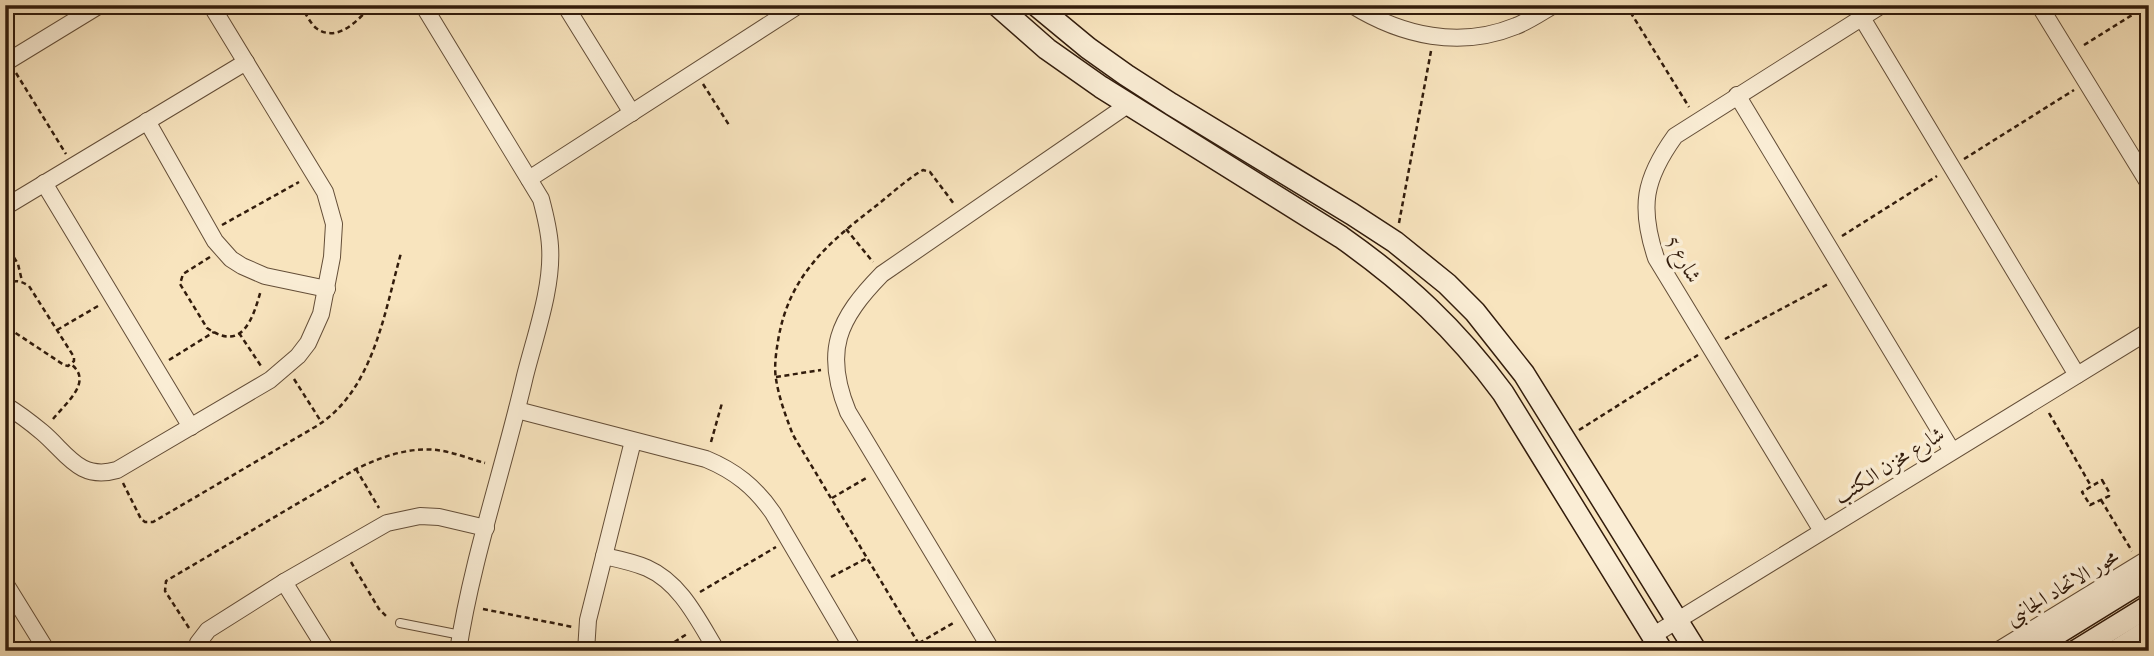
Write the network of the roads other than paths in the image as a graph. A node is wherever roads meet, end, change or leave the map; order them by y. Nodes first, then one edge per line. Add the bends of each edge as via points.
1 (100, 5) edge
2 (211, 5) edge
3 (423, 5) edge
4 (799, 5) edge
5 (997, 5) edge
6 (1036, 5) edge
7 (1352, 5) edge
8 (1554, 5) edge
9 (1882, 5) edge
10 (2039, 5) edge
11 (572, 8) edge
12 (1862, 18) junction
13 (7, 62) edge
14 (246, 62) junction
15 (1737, 95) junction
16 (1129, 104) junction
17 (632, 113) junction
18 (147, 121) junction
19 (529, 179) junction
20 (44, 183) junction
21 (2149, 184) edge
22 (5, 207) edge
23 (327, 289) junction
24 (2149, 331) edge
25 (2077, 375) junction
26 (5, 405) edge
27 (517, 410) junction
28 (191, 427) junction
29 (633, 441) junction
30 (1952, 451) junction
31 (486, 527) junction
32 (1822, 531) junction
33 (604, 556) junction
34 (2146, 566) edge
35 (284, 582) junction
36 (5, 583) edge
37 (2149, 606) edge
38 (1676, 620) junction
39 (2077, 621) junction
40 (400, 623) road end
41 (2149, 627) edge
42 (459, 643) edge
43 (1657, 643) edge
44 (197, 647) edge
45 (2087, 648) edge
46 (47, 651) edge
47 (327, 651) edge
48 (586, 651) edge
49 (716, 651) edge
50 (854, 651) edge
51 (992, 651) edge
52 (1696, 651) edge
53 (1997, 651) edge
54 (2029, 651) edge
55 (2111, 651) edge

1 - 13 street
2 - 14 street
3 - 19 street
4 - 17 street
5 - 16 street via 1047,49
6 - 38 street via 1137,82 1395,242 1447,284 1524,373
7 - 8 street via 1405,31 1462,38 1517,26
9 - 12 street, شارع 5
10 - 21 street
11 - 17 street
12 - 15 street, شارع 5
12 - 25 street
14 - 18 street
14 - 23 street via 325,192 334,224
15 - 30 street
15 - 32 street, شارع 5 via 1675,136 1660,157 1647,194 1648,233 1656,258
16 - 43 street via 1351,244 1455,332 1503,393
16 - 51 street via 882,274 846,316 838,340 835,368 848,412
17 - 19 street
18 - 20 street
18 - 23 street via 222,250 265,276
19 - 27 street via 541,199 551,248 544,299
20 - 22 street
20 - 28 street
23 - 28 street via 315,329 287,368
24 - 25 street, شارع مخزن الكتب
25 - 30 street, شارع مخزن الكتب
26 - 28 street via 81,469 93,473 117,470
27 - 29 street
27 - 31 street
29 - 33 street
29 - 50 street via 726,467 759,493
30 - 32 street, شارع مخزن الكتب
31 - 35 street via 420,516 387,523
31 - 42 street
32 - 38 street, شارع مخزن الكتب
33 - 48 street via 586,629
33 - 49 street via 654,572 674,587
34 - 39 street
34 - 53 street, محور الاتحاد الجانبى
35 - 44 street via 208,630
35 - 47 street
36 - 46 street
37 - 45 street
38 - 43 street, شارع مخزن الكتب
38 - 52 street
39 - 45 street
39 - 54 street
40 - 42 lane
41 - 55 street

